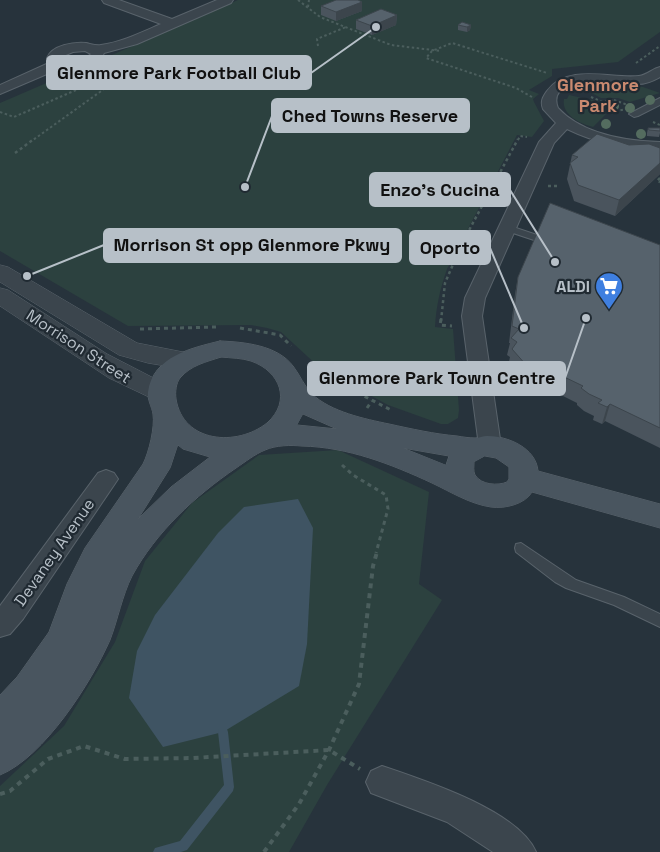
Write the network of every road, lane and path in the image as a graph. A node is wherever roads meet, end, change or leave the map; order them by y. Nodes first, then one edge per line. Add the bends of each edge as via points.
1 (108, 0) edge
2 (227, 0) edge
3 (298, 0) edge
4 (309, 0) edge
5 (308, 7) junction
6 (173, 24) junction
7 (346, 27) junction
8 (318, 46) dead end
9 (441, 50) dead end
10 (432, 51) junction
11 (660, 71) edge
12 (548, 73) dead end
13 (0, 90) edge
14 (537, 100) dead end
15 (598, 100) dead end
16 (660, 100) edge
17 (604, 102) junction
18 (0, 112) edge
19 (634, 114) dead end
20 (565, 122) junction
21 (528, 138) dead end
22 (660, 147) edge
23 (15, 153) dead end
24 (660, 178) edge
25 (660, 182) edge
26 (548, 186) dead end
27 (558, 186) dead end
28 (507, 228) junction
29 (534, 236) edge
30 (485, 238) dead end
31 (0, 272) edge
32 (0, 295) edge
33 (224, 327) dead end
34 (238, 328) dead end
35 (132, 329) dead end
36 (293, 347) dead end
37 (184, 360) junction
38 (307, 364) dead end
39 (292, 387) junction
40 (372, 401) junction
41 (163, 404) junction
42 (397, 413) dead end
43 (354, 434) junction
44 (260, 440) junction
45 (482, 447) junction
46 (106, 478) dead end
47 (525, 479) junction
48 (476, 491) junction
49 (660, 516) edge
50 (521, 548) dead end
51 (660, 621) edge
52 (0, 624) edge
53 (0, 721) edge
54 (328, 750) junction
55 (0, 757) edge
56 (382, 782) joint
57 (0, 794) edge
58 (264, 852) edge
59 (519, 852) edge

1 - 6 street
2 - 6 street
3 - 5 path
4 - 5 path
5 - 7 path via 320,17
6 - 13 street via 122,45 96,50 85,47 63,50 54,58 60,64
7 - 8 path via 317,39
7 - 10 path via 391,45
9 - 10 path
10 - 12 path via 452,43
10 - 14 path via 426,58 516,88
11 - 20 street via 641,79 593,78 564,85 553,93 549,104
15 - 17 path
16 - 19 street
17 - 17 path via 601,105 608,111 621,112 627,108 618,101
18 - 23 path via 14,117 129,66 138,68
20 - 22 street via 617,141
20 - 28 street via 546,142
21 - 30 path via 520,136 468,234
24 - 25 path via 657,181
26 - 27 path
28 - 29 lane
28 - 45 street via 478,288 472,309
31 - 37 street, Morrison Street via 128,349
32 - 41 street, Morrison Street via 138,383
33 - 35 path
34 - 36 path via 280,335
37 - 39 main road via 220,349 248,351 276,364 287,375
37 - 41 main road via 168,373
38 - 40 path
39 - 43 main road via 304,402 338,420
39 - 44 main road via 295,397 288,419
40 - 42 path
40 - 43 path
41 - 44 main road via 173,426 190,440 225,449
41 - 53 main road via 164,449 156,468 96,557 69,627 43,674
43 - 44 main road via 326,437 282,434
43 - 45 main road
43 - 48 main road
43 - 54 path via 340,463 386,495 388,509 373,566 359,684
44 - 55 main road via 222,461 195,482 142,537 115,577 96,633 79,668 44,716
45 - 47 main road via 507,450 516,456 523,464
45 - 48 main road via 465,453 458,468 466,485
46 - 52 street, Devaney Avenue via 13,611
47 - 48 main road via 521,487 503,496
47 - 49 main road
50 - 51 lane via 571,584 619,601
54 - 56 path
54 - 57 path via 125,759 84,746 48,759 10,791
54 - 58 path via 299,804
56 - 59 street via 467,815

